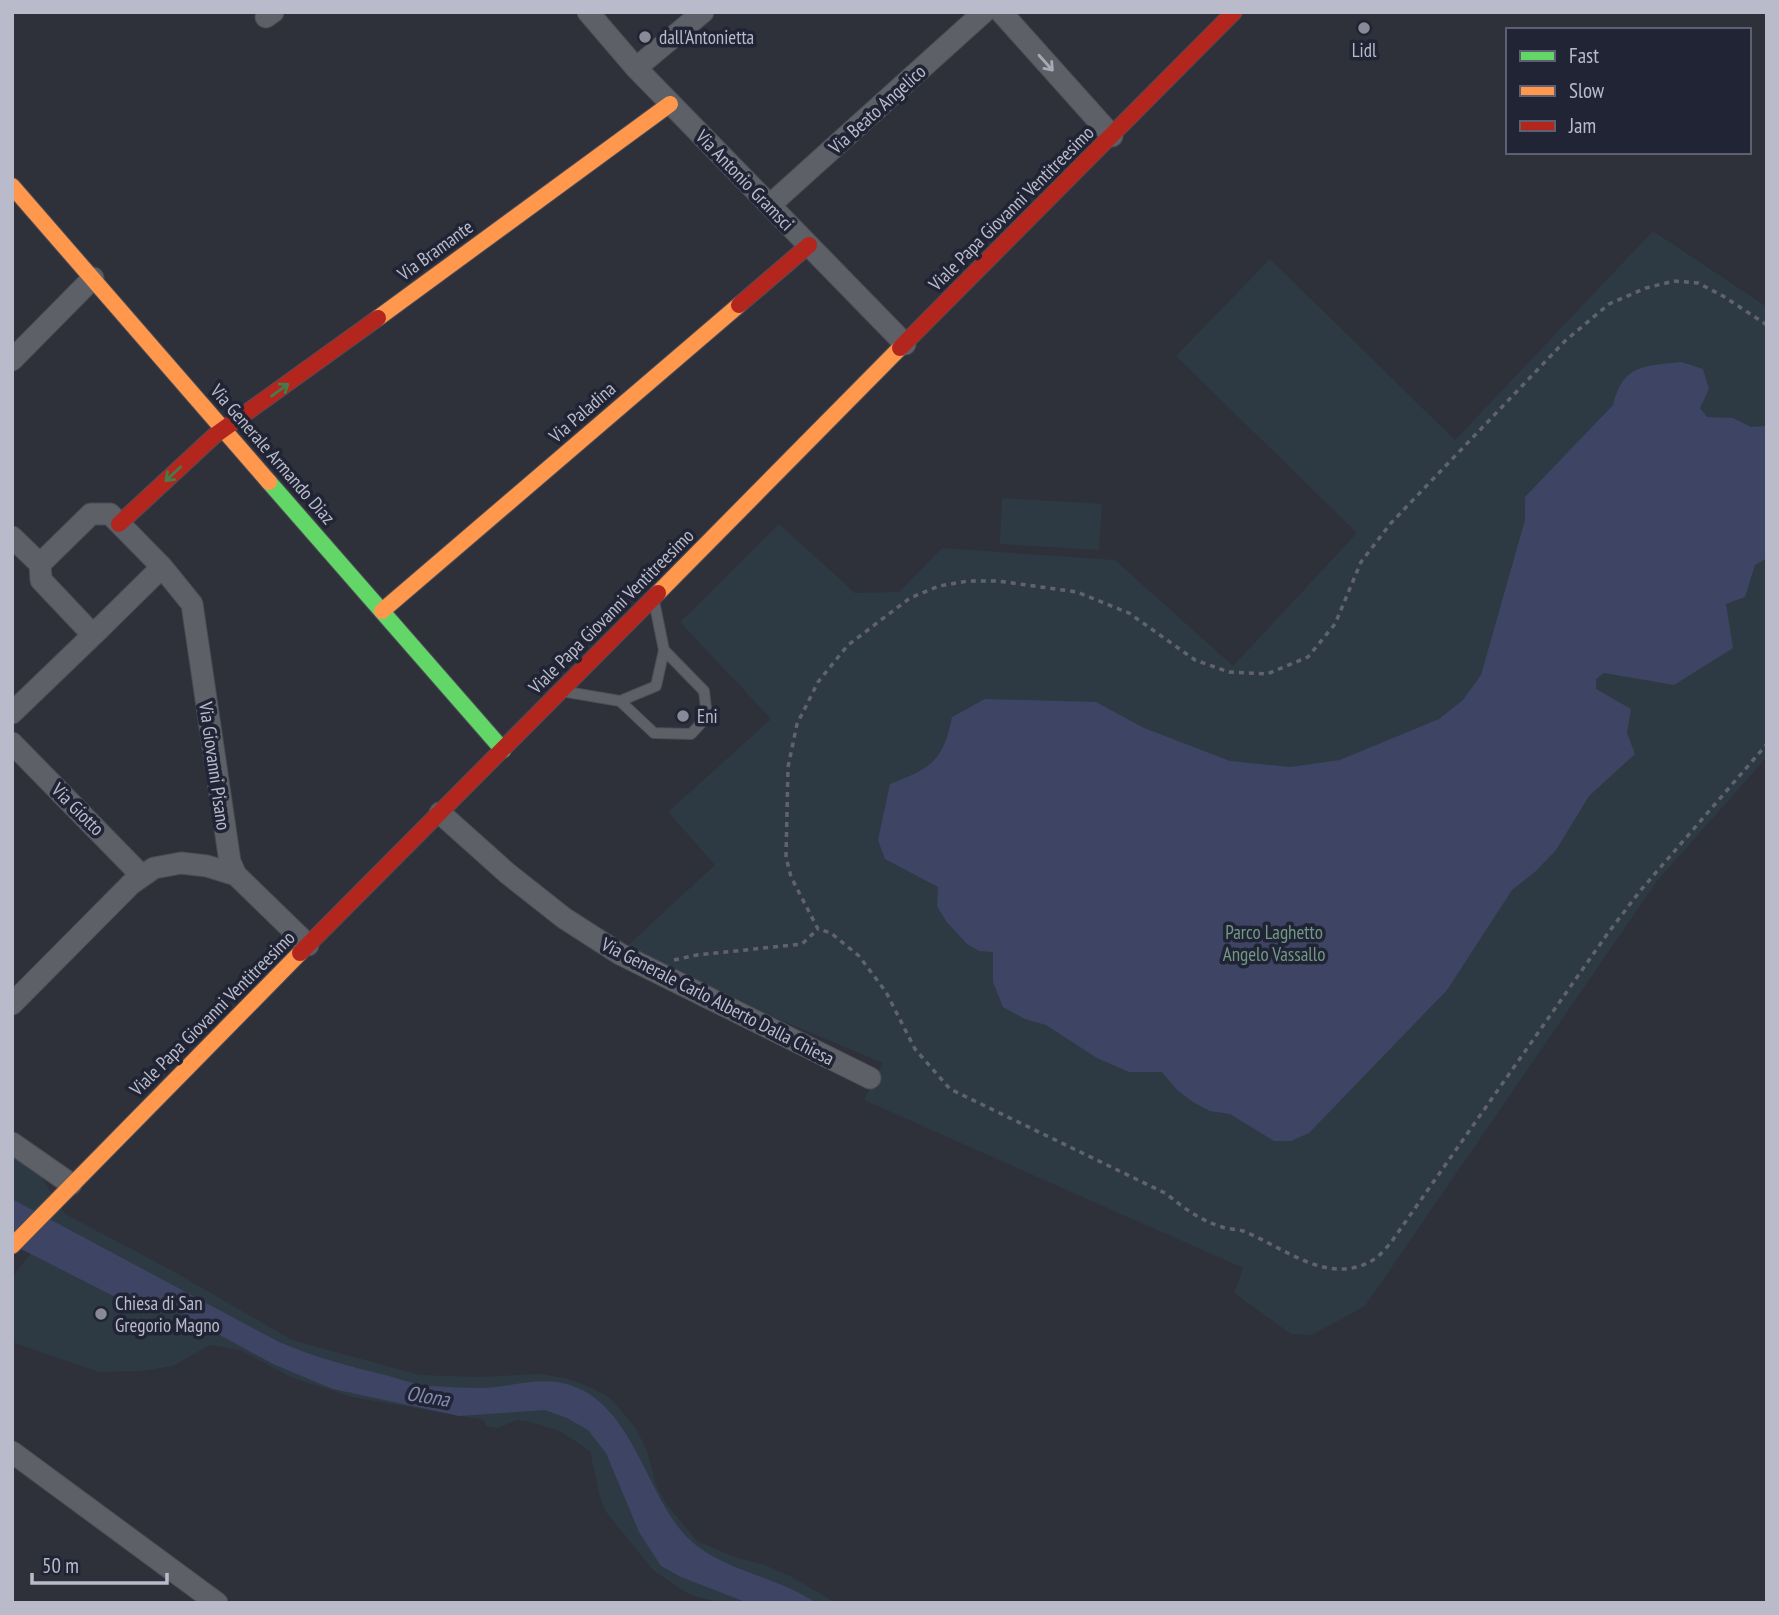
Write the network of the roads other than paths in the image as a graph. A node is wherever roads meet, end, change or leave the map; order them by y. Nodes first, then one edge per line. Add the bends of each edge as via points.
1 (589, 12) edge
2 (703, 12) edge
3 (984, 12) edge
4 (1001, 12) edge
5 (1230, 14) edge
6 (636, 68) junction
7 (670, 103) junction
8 (1112, 136) junction
9 (12, 186) edge
10 (770, 205) junction
11 (809, 245) junction
12 (93, 278) junction
13 (905, 344) junction
14 (12, 360) edge
15 (224, 429) junction
16 (119, 524) junction
17 (12, 537) edge
18 (40, 564) junction
19 (162, 567) junction
20 (653, 598) junction
21 (383, 611) junction
22 (93, 635) junction
23 (664, 650) junction
24 (561, 691) junction
25 (620, 701) junction
26 (12, 713) edge
27 (12, 743) edge
28 (503, 750) junction
29 (440, 813) junction
30 (236, 875) junction
31 (142, 876) junction
32 (308, 946) junction
33 (14, 1000) edge
34 (870, 1078) dead end
35 (12, 1143) edge
36 (71, 1184) junction
37 (14, 1242) edge
38 (12, 1452) edge
39 (217, 1603) edge

1 - 6 street, Via Antonio Gramsci
2 - 6 street
3 - 10 street, Via Beato Angelico
4 -> 8 street
5 - 8 street, Viale Papa Giovanni Ventitreesimo
6 - 7 street, Via Antonio Gramsci
7 - 10 street, Via Antonio Gramsci
15 -> 7 street, Via Bramante
8 - 13 street, Viale Papa Giovanni Ventitreesimo
9 - 12 street, Via Generale Armando Diaz
10 - 11 street, Via Antonio Gramsci
11 - 13 street, Via Antonio Gramsci
11 - 21 street, Via Paladina
12 - 14 street
12 - 15 street, Via Generale Armando Diaz
13 - 20 street, Viale Papa Giovanni Ventitreesimo
15 -> 16 street, Via Bramante
15 - 21 street, Via Generale Armando Diaz
16 - 18 street via 110,514 91,514
16 - 19 street, Via Giovanni Pisano
17 - 18 street
18 - 22 street via 41,580
19 - 22 street
19 - 30 street, Via Giovanni Pisano via 192,604 227,849
20 - 23 lane
20 - 24 street, Viale Papa Giovanni Ventitreesimo
21 - 28 street, Via Generale Armando Diaz
22 - 26 street
23 - 25 lane via 656,686
23 - 25 lane via 704,691 707,718 691,734 654,733
24 - 25 lane
24 - 28 street, Viale Papa Giovanni Ventitreesimo
27 - 31 street, Via Giotto
28 - 29 street, Viale Papa Giovanni Ventitreesimo
29 - 32 street, Viale Papa Giovanni Ventitreesimo
29 - 34 street, Via Generale Carlo Alberto Dalla Chiesa via 564,918 620,954
30 - 31 street via 181,863 154,868
30 - 32 street, Via Giovanni Pisano
31 - 33 street
32 - 36 street, Viale Papa Giovanni Ventitreesimo
35 - 36 street
36 - 37 street, Viale Papa Giovanni Ventitreesimo
38 - 39 street

